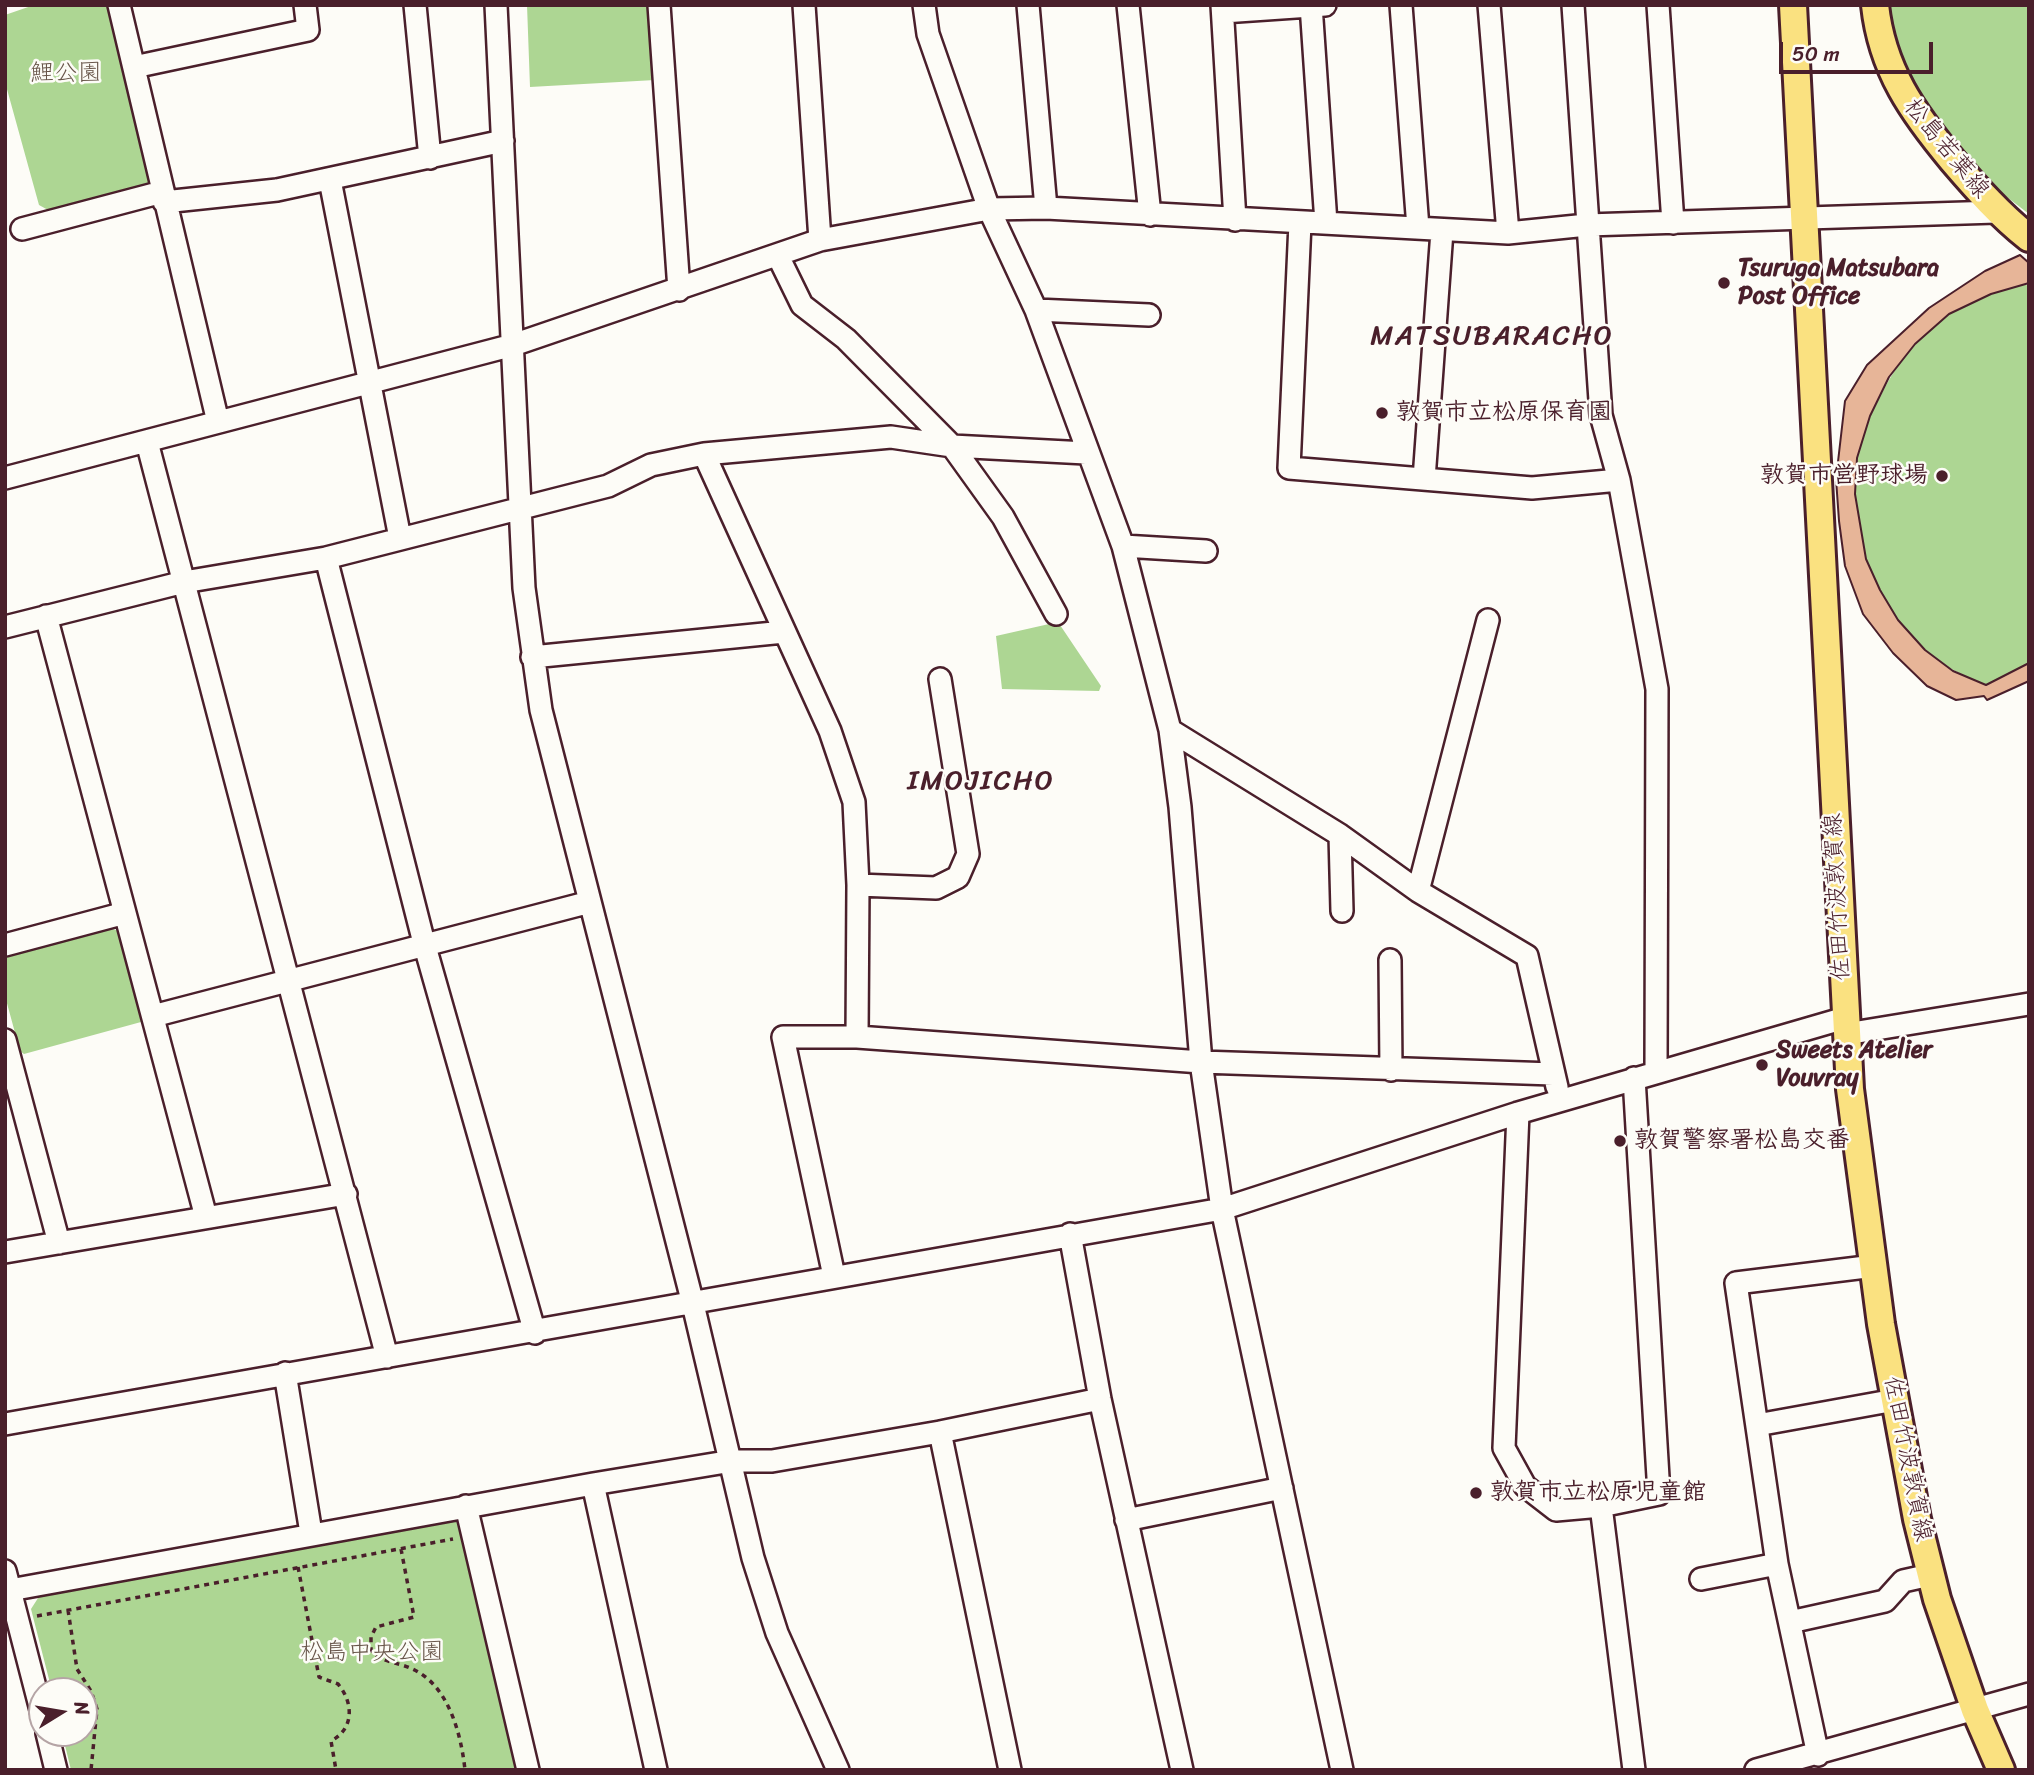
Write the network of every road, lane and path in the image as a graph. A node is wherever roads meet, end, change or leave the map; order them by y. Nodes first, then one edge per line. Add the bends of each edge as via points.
1 (119, 5) edge
2 (305, 5) edge
3 (415, 5) edge
4 (496, 5) edge
5 (659, 5) edge
6 (804, 5) edge
7 (924, 5) edge
8 (1028, 5) edge
9 (1128, 5) edge
10 (1401, 5) edge
11 (1489, 5) edge
12 (1573, 5) edge
13 (1658, 5) edge
14 (1793, 5) edge
15 (1875, 5) edge
16 (1316, 6) edge
17 (1223, 9) edge
18 (134, 67) junction
19 (502, 141) junction
20 (429, 159) junction
21 (330, 180) junction
22 (163, 197) junction
23 (1046, 208) junction
24 (989, 209) junction
25 (1996, 212) junction
26 (1150, 215) junction
27 (1802, 216) junction
28 (1235, 220) junction
29 (1300, 223) junction
30 (1326, 223) junction
31 (1673, 223) junction
32 (1587, 225) junction
33 (22, 229) dead end
34 (1418, 229) junction
35 (1443, 230) junction
36 (1507, 233) junction
37 (2029, 237) edge
38 (820, 240) junction
39 (778, 256) junction
40 (679, 290) junction
41 (1036, 310) junction
42 (1149, 315) dead end
43 (513, 345) junction
44 (371, 382) junction
45 (218, 422) junction
46 (147, 442) junction
47 (951, 446) junction
48 (1086, 453) junction
49 (704, 454) junction
50 (5, 478) edge
51 (1423, 479) junction
52 (1619, 480) junction
53 (521, 508) junction
54 (400, 538) junction
55 (1123, 546) junction
56 (1206, 551) dead end
57 (326, 558) junction
58 (184, 582) junction
59 (1056, 614) dead end
60 (46, 616) junction
61 (1488, 620) dead end
62 (5, 627) edge
63 (785, 632) junction
64 (532, 657) junction
65 (940, 679) dead end
66 (1170, 730) junction
67 (1340, 835) junction
68 (858, 885) junction
69 (1418, 891) junction
70 (590, 902) junction
71 (1342, 911) dead end
72 (125, 913) junction
73 (424, 943) junction
74 (5, 945) edge
75 (1390, 960) dead end
76 (288, 981) junction
77 (2029, 1004) edge
78 (153, 1016) junction
79 (1845, 1026) junction
80 (857, 1037) junction
81 (5, 1040) edge
82 (1201, 1062) junction
83 (1391, 1069) junction
84 (1656, 1072) junction
85 (1553, 1074) junction
86 (1634, 1078) junction
87 (1561, 1101) junction
88 (1518, 1113) junction
89 (346, 1194) junction
90 (1222, 1209) junction
91 (206, 1217) junction
92 (1070, 1234) junction
93 (59, 1242) junction
94 (5, 1252) edge
95 (1874, 1266) junction
96 (834, 1276) junction
97 (692, 1300) junction
98 (535, 1333) junction
99 (387, 1357) junction
100 (285, 1373) junction
101 (1100, 1399) junction
102 (1895, 1400) junction
103 (5, 1424) edge
104 (1757, 1425) junction
105 (940, 1432) junction
106 (732, 1461) junction
107 (593, 1484) junction
108 (1282, 1488) junction
109 (466, 1506) junction
110 (1601, 1506) junction
111 (1126, 1520) junction
112 (312, 1533) junction
113 (465, 1537) dead end
114 (401, 1549) junction
115 (1777, 1564) junction
116 (298, 1567) junction
117 (1930, 1575) junction
118 (1701, 1579) dead end
119 (8, 1580) edge
120 (68, 1610) junction
121 (33, 1616) dead end
122 (1790, 1622) junction
123 (33, 1677) edge
124 (2029, 1694) edge
125 (1975, 1710) junction
126 (51, 1747) edge
127 (1818, 1755) junction
128 (57, 1770) edge
129 (91, 1770) edge
130 (336, 1770) edge
131 (465, 1770) edge
132 (528, 1770) edge
133 (656, 1770) edge
134 (838, 1770) edge
135 (1010, 1770) edge
136 (1182, 1770) edge
137 (1342, 1770) edge
138 (1634, 1770) edge
139 (1756, 1770) edge
140 (2001, 1770) edge

1 - 18 street
2 - 18 street via 308,30
3 - 20 street
4 - 19 street
5 - 40 street
6 - 38 street
7 - 24 street via 928,34
8 - 23 street
9 - 26 street
10 - 34 street
11 - 36 street
12 - 32 street
13 - 31 street
14 - 27 main road, 佐田竹波敦賀線
15 - 25 main road, 松島若葉線 via 1884,52 1905,99
16 - 17 street
16 - 30 street
17 - 28 street
18 - 22 street
19 - 20 street
19 - 43 street
20 - 21 street
21 - 22 street via 276,190
21 - 44 street
22 - 33 street
22 - 45 street
23 - 24 street
23 - 26 street
24 - 38 street
24 - 41 street
25 - 27 street
25 - 37 main road, 松島若葉線
26 - 28 street
27 - 31 street
27 - 79 main road, 佐田竹波敦賀線
28 - 29 street
29 - 30 street
29 - 51 street via 1289,468
30 - 34 street
31 - 32 street
32 - 36 street
32 - 52 street via 1601,415
34 - 35 street
35 - 36 street
35 - 51 street
38 - 39 street
39 - 40 street
39 - 47 street via 802,305 846,339
40 - 43 street
41 - 42 street
41 - 48 street
43 - 44 street
43 - 53 street
44 - 45 street
44 - 54 street
45 - 46 street
46 - 50 street
46 - 58 street
47 - 48 street
47 - 49 street via 891,437
47 - 59 street via 1003,516
48 - 55 street
49 - 53 street via 652,464 608,486
49 - 63 street
51 - 52 street via 1532,488
52 - 84 street via 1657,689
53 - 54 street
53 - 64 street
54 - 57 street
55 - 56 street
55 - 66 street
57 - 58 street
57 - 73 street
58 - 60 street
58 - 76 street
60 - 62 street
60 - 72 street
61 - 69 street
63 - 64 street
63 - 68 street via 830,731 854,802
64 - 70 street
65 - 68 street via 968,855 958,877 936,888
66 - 67 street
66 - 82 street
67 - 69 street
67 - 71 street
68 - 80 street
69 - 85 street via 1527,956
70 - 73 street
70 - 97 street
72 - 74 street
72 - 78 street
73 - 76 street
73 - 98 street
75 - 83 street
76 - 78 street
76 - 89 street
77 - 79 street
78 - 91 street
79 - 84 street
79 - 95 main road, 佐田竹波敦賀線
80 - 82 street
80 - 96 street via 783,1037
81 - 93 street
82 - 83 street
82 - 90 street
83 - 85 street
84 - 86 street
85 - 87 street
86 - 87 street
86 - 110 street via 1659,1494
87 - 88 street
88 - 90 street
88 - 110 street via 1504,1448 1525,1486 1556,1510
89 - 91 street
89 - 99 street
90 - 92 street
90 - 108 street
91 - 93 street
92 - 96 street
92 - 101 street
93 - 94 street
95 - 102 main road, 佐田竹波敦賀線
95 - 104 street via 1736,1283
96 - 97 street
97 - 98 street
97 - 106 street
98 - 99 street
99 - 100 street
100 - 103 street
100 - 112 street
101 - 105 street
101 - 111 street
102 - 104 street
102 - 117 main road, 佐田竹波敦賀線
104 - 115 street
105 - 106 street via 772,1461
105 - 135 street
106 - 107 street
106 - 134 street via 753,1558 777,1633
107 - 109 street
107 - 133 street
108 - 111 street
108 - 137 street
109 - 112 street
109 - 132 street
110 - 138 street
111 - 136 street
112 - 119 street
113 - 114 path
114 - 116 path
114 - 131 path via 414,1617 376,1627 371,1650 379,1658 416,1671 438,1690 457,1727
115 - 118 street
115 - 122 street
116 - 120 path
116 - 130 path via 319,1677 338,1684 350,1708 347,1726 331,1741
117 - 122 street via 1903,1581 1885,1601
117 - 125 main road, 佐田竹波敦賀線
119 - 123 street
120 - 121 path
120 - 129 path via 77,1669 92,1691 97,1709
122 - 127 street
124 - 125 street
125 - 127 street
125 - 140 main road, 佐田竹波敦賀線
126 - 128 street
127 - 139 street

